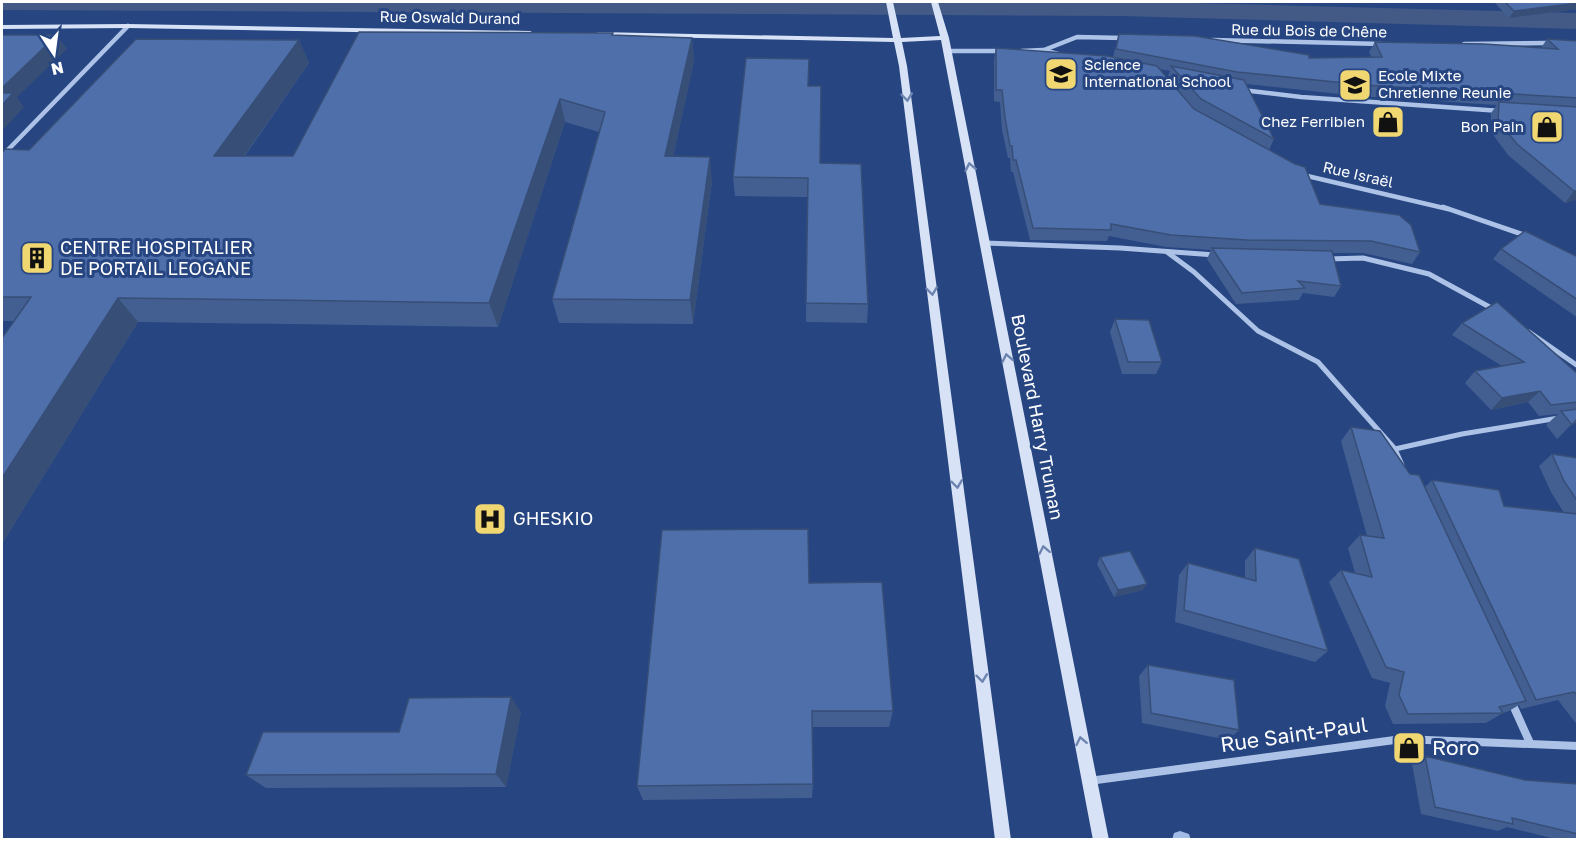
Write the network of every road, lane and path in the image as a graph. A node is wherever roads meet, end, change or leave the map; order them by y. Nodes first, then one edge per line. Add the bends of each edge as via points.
1 (889, 2) edge
2 (935, 2) edge
3 (128, 26) junction
4 (2, 27) edge
5 (543, 33) edge
6 (590, 34) edge
7 (898, 37) junction
8 (1136, 38) edge
9 (945, 40) junction
10 (1207, 40) edge
11 (1555, 43) edge
12 (1383, 44) edge
13 (1452, 44) edge
14 (1043, 50) junction
15 (1008, 51) edge
16 (1019, 51) edge
17 (1066, 55) edge
18 (1239, 89) edge
19 (1512, 111) edge
20 (2, 156) edge
21 (1292, 172) edge
22 (1532, 238) edge
23 (985, 243) junction
24 (1167, 252) junction
25 (1222, 255) edge
26 (1320, 259) edge
27 (1501, 313) edge
28 (1520, 326) edge
29 (1578, 366) edge
30 (1566, 417) edge
31 (1395, 449) junction
32 (1405, 471) edge
33 (1510, 700) edge
34 (1530, 743) junction
35 (1578, 746) edge
36 (1088, 781) junction
37 (1003, 840) edge
38 (1101, 840) edge

1 - 7 main road
2 - 9 main road, Boulevard Harry Truman
3 - 4 main road, Rue Oswald Durand
3 - 5 main road, Rue Oswald Durand
3 - 20 street
6 - 7 main road
7 - 9 main road
7 -> 37 main road
8 - 14 street via 1077,37
9 - 15 street
23 -> 9 main road, Boulevard Harry Truman
10 - 12 street, Rue du Bois de Chêne
11 - 13 street
14 - 16 street
14 - 17 street
18 - 19 street
21 - 22 street, Rue Israël via 1446,208
23 - 24 street
36 -> 23 main road, Boulevard Harry Truman
24 - 25 street
24 - 31 street via 1258,331 1318,362
26 - 27 street via 1363,258 1429,274
28 - 29 street
30 - 31 street
31 - 32 street
33 - 34 street
34 - 35 street, Rue Saint-Paul
34 - 36 street, Rue Saint-Paul via 1402,739
36 - 38 main road, Boulevard Harry Truman

